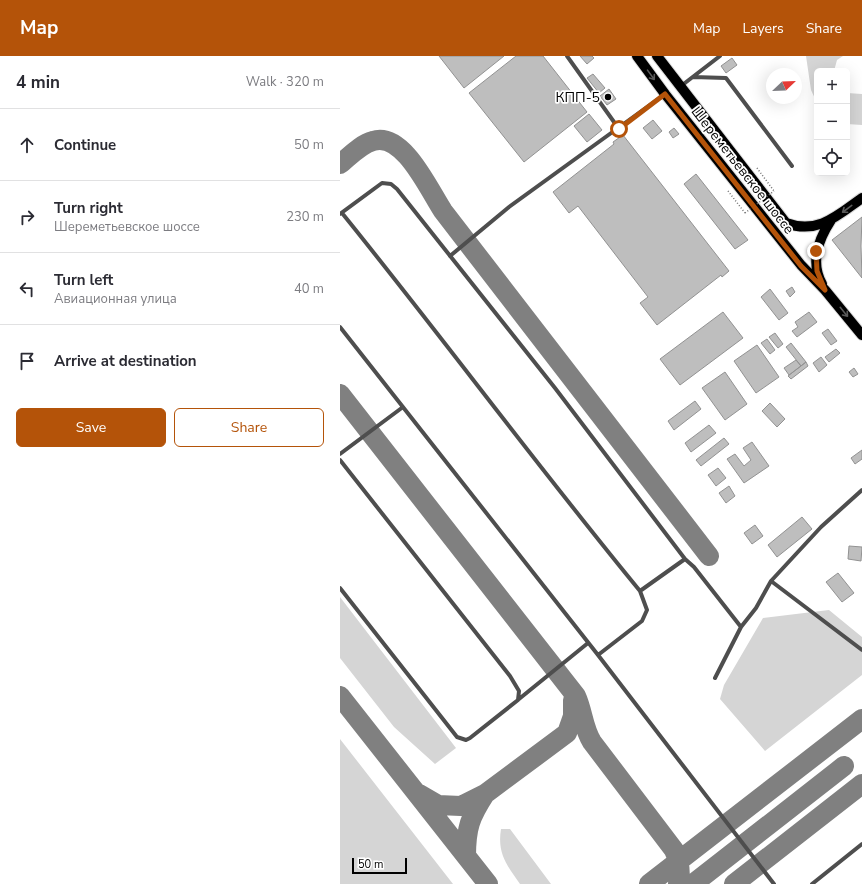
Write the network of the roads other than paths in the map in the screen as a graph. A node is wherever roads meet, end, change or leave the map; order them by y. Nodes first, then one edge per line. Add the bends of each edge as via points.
1 (567, 56) edge
2 (637, 56) edge
3 (657, 56) edge
4 (720, 56) edge
5 (693, 77) junction
6 (681, 86) junction
7 (665, 94) junction
8 (619, 129) junction
9 (792, 166) dead end
10 (862, 198) edge
11 (341, 213) edge
12 (831, 220) junction
13 (450, 256) junction
14 (825, 290) junction
15 (340, 327) edge
16 (862, 335) edge
17 (403, 407) junction
18 (340, 454) edge
19 (340, 460) edge
20 (862, 490) edge
21 (685, 559) junction
22 (771, 582) junction
23 (340, 588) edge
24 (640, 591) junction
25 (741, 628) junction
26 (588, 643) junction
27 (862, 650) edge
28 (598, 655) junction
29 (715, 678) dead end
30 (518, 700) junction
31 (862, 844) edge
32 (774, 884) edge
33 (812, 884) edge

1 - 8 lane
2 -> 7 main road, Шереметьевское шоссе
3 - 6 main road, Шереметьевское шоссе
4 - 5 lane
5 - 6 lane
5 - 9 lane via 726,78
6 - 12 main road, Шереметьевское шоссе via 786,223 804,228
7 - 8 lane
7 - 14 main road, Шереметьевское шоссе via 801,266
8 - 13 lane via 509,207
10 -> 12 main road
11 - 13 lane via 382,183 391,184
11 - 24 lane
12 - 14 main road via 816,251 817,271
13 - 21 lane
14 -> 16 main road, Шереметьевское шоссе
15 - 17 lane
17 - 18 lane
17 - 26 lane
19 - 30 lane via 514,681 519,691
20 - 22 lane via 821,527
21 - 24 lane
21 - 25 lane
22 - 25 lane
22 - 27 lane
23 - 30 lane via 457,737 466,740 470,738
24 - 28 lane via 647,610 642,621
25 - 29 lane
26 - 28 lane
26 - 30 lane
28 - 32 lane
31 - 33 lane

